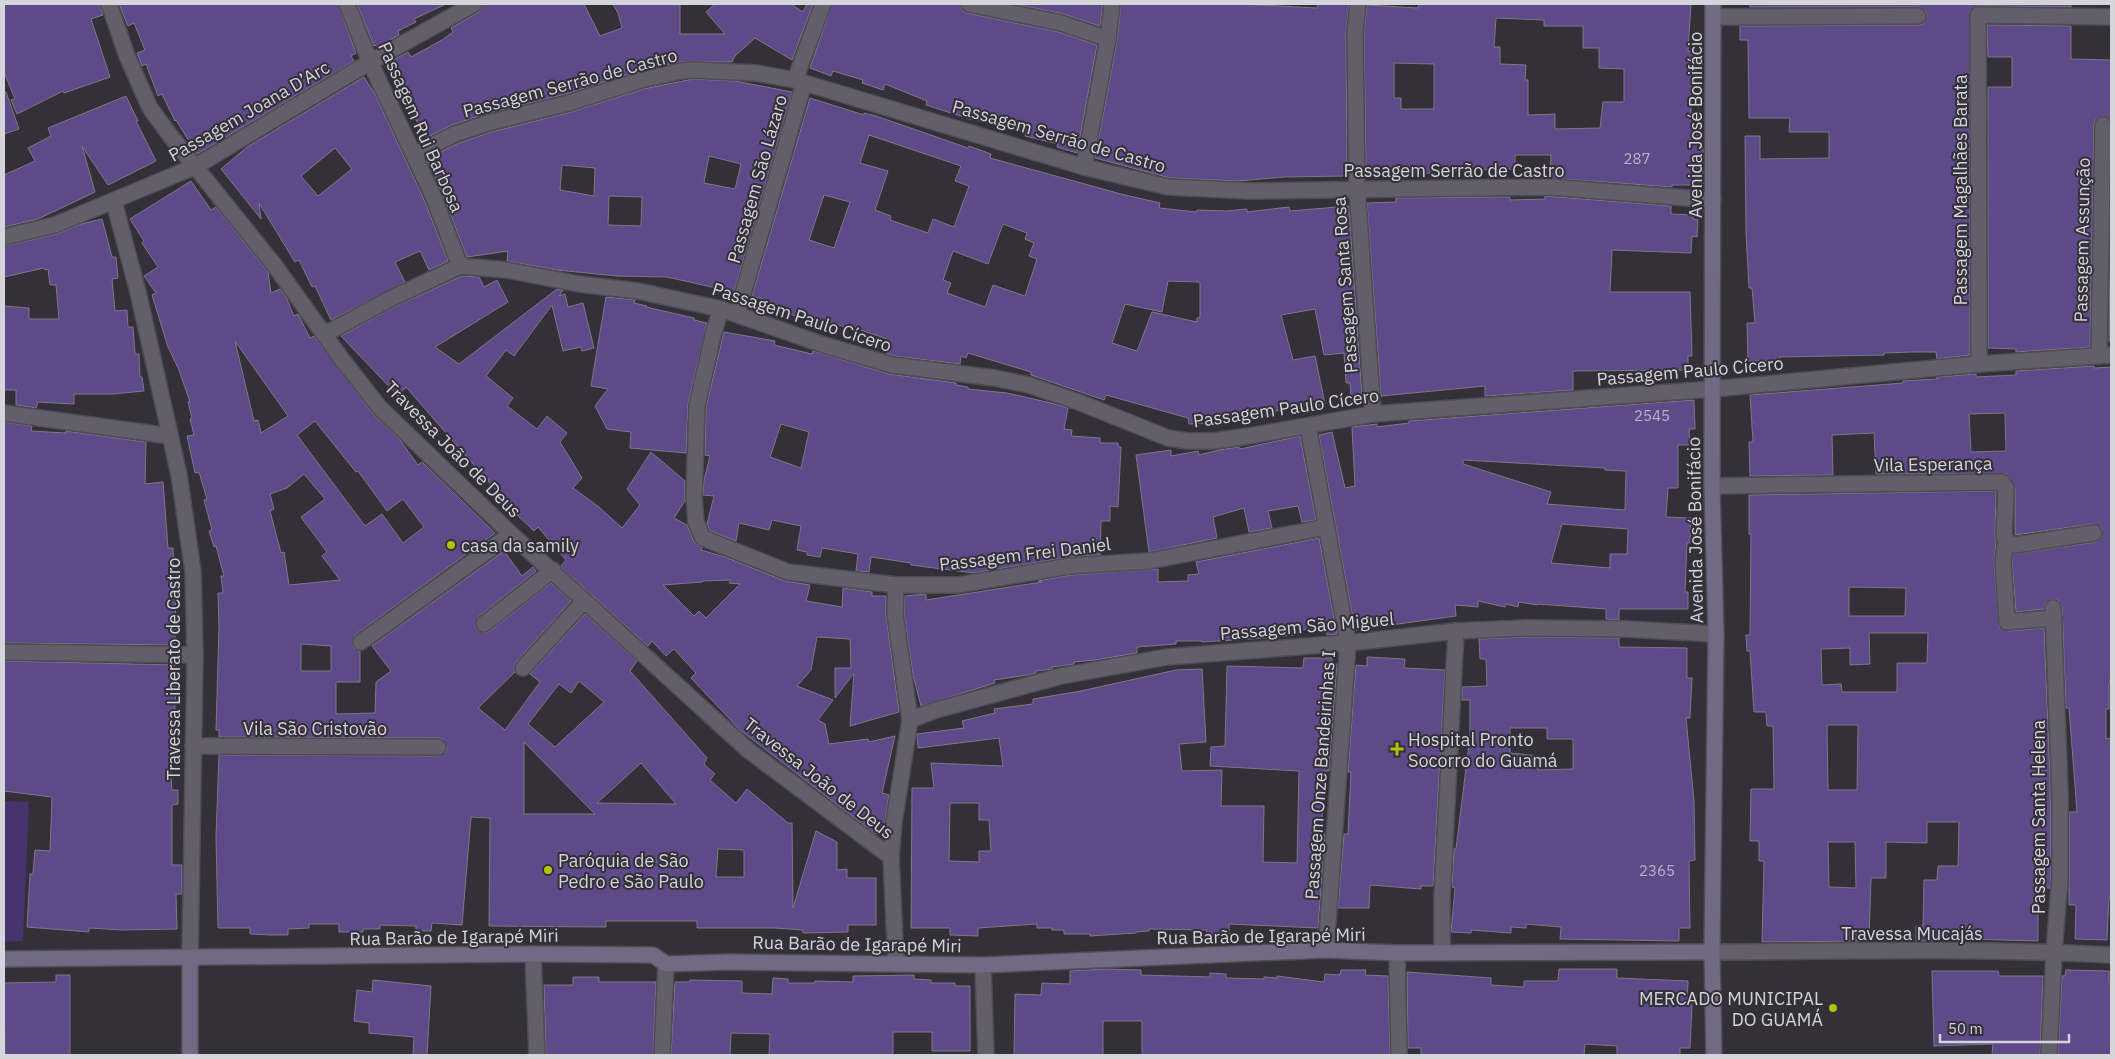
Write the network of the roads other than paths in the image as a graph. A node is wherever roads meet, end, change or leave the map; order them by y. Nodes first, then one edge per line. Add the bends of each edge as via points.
1 (109, 4) edge
2 (347, 4) edge
3 (474, 4) edge
4 (823, 4) edge
5 (969, 4) edge
6 (1112, 4) edge
7 (1358, 4) edge
8 (1713, 10) edge
9 (1918, 16) dead end
10 (2111, 17) edge
11 (1108, 39) junction
12 (370, 62) junction
13 (799, 82) junction
14 (2103, 124) dead end
15 (415, 154) junction
16 (196, 166) junction
17 (1084, 167) junction
18 (1357, 188) junction
19 (1714, 200) junction
20 (114, 202) junction
21 (4, 237) edge
22 (460, 266) junction
23 (721, 309) junction
24 (737, 314) junction
25 (325, 334) junction
26 (2105, 355) edge
27 (1979, 364) junction
28 (1713, 389) junction
29 (4, 413) edge
30 (1372, 414) junction
31 (1308, 426) junction
32 (170, 436) junction
33 (1712, 486) junction
34 (1328, 527) junction
35 (511, 534) junction
36 (2094, 534) dead end
37 (2006, 541) junction
38 (553, 570) junction
39 (896, 585) junction
40 (584, 601) junction
41 (484, 624) dead end
42 (1456, 631) junction
43 (1716, 634) junction
44 (361, 642) dead end
45 (1348, 643) junction
46 (4, 652) edge
47 (195, 655) junction
48 (523, 668) dead end
49 (910, 720) junction
50 (193, 746) junction
51 (438, 747) dead end
52 (891, 858) junction
53 (1326, 950) junction
54 (1442, 952) junction
55 (1712, 952) junction
56 (2054, 952) junction
57 (1397, 953) junction
58 (532, 954) junction
59 (2111, 956) edge
60 (190, 958) junction
61 (4, 959) edge
62 (666, 964) junction
63 (896, 964) junction
64 (983, 964) junction
65 (190, 1055) edge
66 (538, 1055) edge
67 (662, 1055) edge
68 (986, 1055) edge
69 (1399, 1055) edge
70 (1714, 1055) edge
71 (2049, 1055) edge

1 - 16 street, Travessa João de Deus via 150,108
2 - 12 street, Passagem Rui Barbosa
3 - 12 street, Passagem Joana D’Arc
4 - 13 street, Passagem São Lázaro
5 - 11 street via 1061,23
6 - 11 street
7 - 18 street, Passagem Santa Rosa via 1355,32
8 - 9 street
8 - 19 main road, Avenida José Bonifácio
10 - 27 street, Passagem Magalhães Barata via 1978,15
11 - 17 street
12 - 15 street, Passagem Rui Barbosa
12 - 16 street, Passagem Joana D’Arc
13 - 15 street, Passagem Serrão de Castro via 756,73 682,71 488,123 455,134
13 - 17 street, Passagem Serrão de Castro
13 - 24 street, Passagem São Lázaro
14 - 26 street, Passagem Assunção
15 - 22 street, Passagem Rui Barbosa
16 - 20 street, Passagem Joana D’Arc
16 - 25 street, Travessa João de Deus
17 - 18 street, Passagem Serrão de Castro via 1168,187 1192,189
18 - 19 street, Passagem Serrão de Castro via 1551,188
18 - 30 street, Passagem Santa Rosa
19 - 28 main road, Avenida José Bonifácio
20 - 21 street, Passagem Joana D’Arc via 55,225
20 - 32 street, Travessa Liberato de Castro
22 - 23 street, Passagem Paulo Cícero via 507,270 638,291
22 - 25 street
23 - 24 street, Passagem Paulo Cícero
23 - 39 street, Passagem Frei Daniel via 697,406 694,497 696,522 703,538 788,572
24 - 31 street, Passagem Paulo Cícero via 892,365 1030,385 1168,438 1213,441
25 - 35 street, Travessa João de Deus via 380,407
26 - 27 street, Passagem Paulo Cícero
27 - 28 street, Passagem Paulo Cícero
28 - 30 street, Passagem Paulo Cícero
28 - 33 main road, Avenida José Bonifácio
29 - 32 street
30 - 31 street, Passagem Paulo Cícero
31 - 34 street, Passagem Onze Bandeirinhas I
32 - 47 street, Travessa Liberato de Castro via 193,571
33 - 37 street, Vila Esperança via 2002,482 2006,488
33 - 43 main road, Avenida José Bonifácio
34 - 39 street, Passagem Frei Daniel via 1149,561 1070,566 958,585
34 - 45 street, Passagem Onze Bandeirinhas I
35 - 38 street, Travessa João de Deus
35 - 44 street
36 - 37 street via 2015,545
37 - 56 street, Passagem Santa Helena via 2003,561 2007,622 2054,613 2060,792 2060,876
38 - 40 street, Travessa João de Deus
38 - 41 street
39 - 49 street via 894,614
40 - 48 street
40 - 52 street, Travessa João de Deus via 748,750
42 - 43 street, Passagem São Miguel via 1576,628
42 - 45 street, Passagem São Miguel
42 - 54 street via 1442,888
43 - 55 main road, Avenida José Bonifácio
45 - 49 street, Passagem São Miguel via 1133,662 1061,676
45 - 53 street, Passagem Onze Bandeirinhas I
46 - 47 street
47 - 50 street, Travessa Liberato de Castro
49 - 52 street
50 - 51 street, Vila São Cristovão
50 - 60 street, Travessa Liberato de Castro
52 - 63 street
53 - 57 main road, Rua Barão de Igarapé Miri
53 - 64 main road, Rua Barão de Igarapé Miri
54 - 55 main road, Rua Barão de Igarapé Miri
54 - 57 main road, Rua Barão de Igarapé Miri
55 - 56 street, Travessa Mucajás
55 - 70 main road, Avenida José Bonifácio
56 - 59 street, Travessa Mucajás
56 - 71 street, Passagem Santa Helena
57 - 69 street
58 - 60 main road, Rua Barão de Igarapé Miri
58 - 62 main road, Rua Barão de Igarapé Miri via 653,954
58 - 66 street
60 - 61 main road, Rua Barão de Igarapé Miri
60 - 65 main road, Travessa Liberato de Castro
62 - 63 main road, Rua Barão de Igarapé Miri
62 - 67 street
63 - 64 main road, Rua Barão de Igarapé Miri
64 - 68 street

